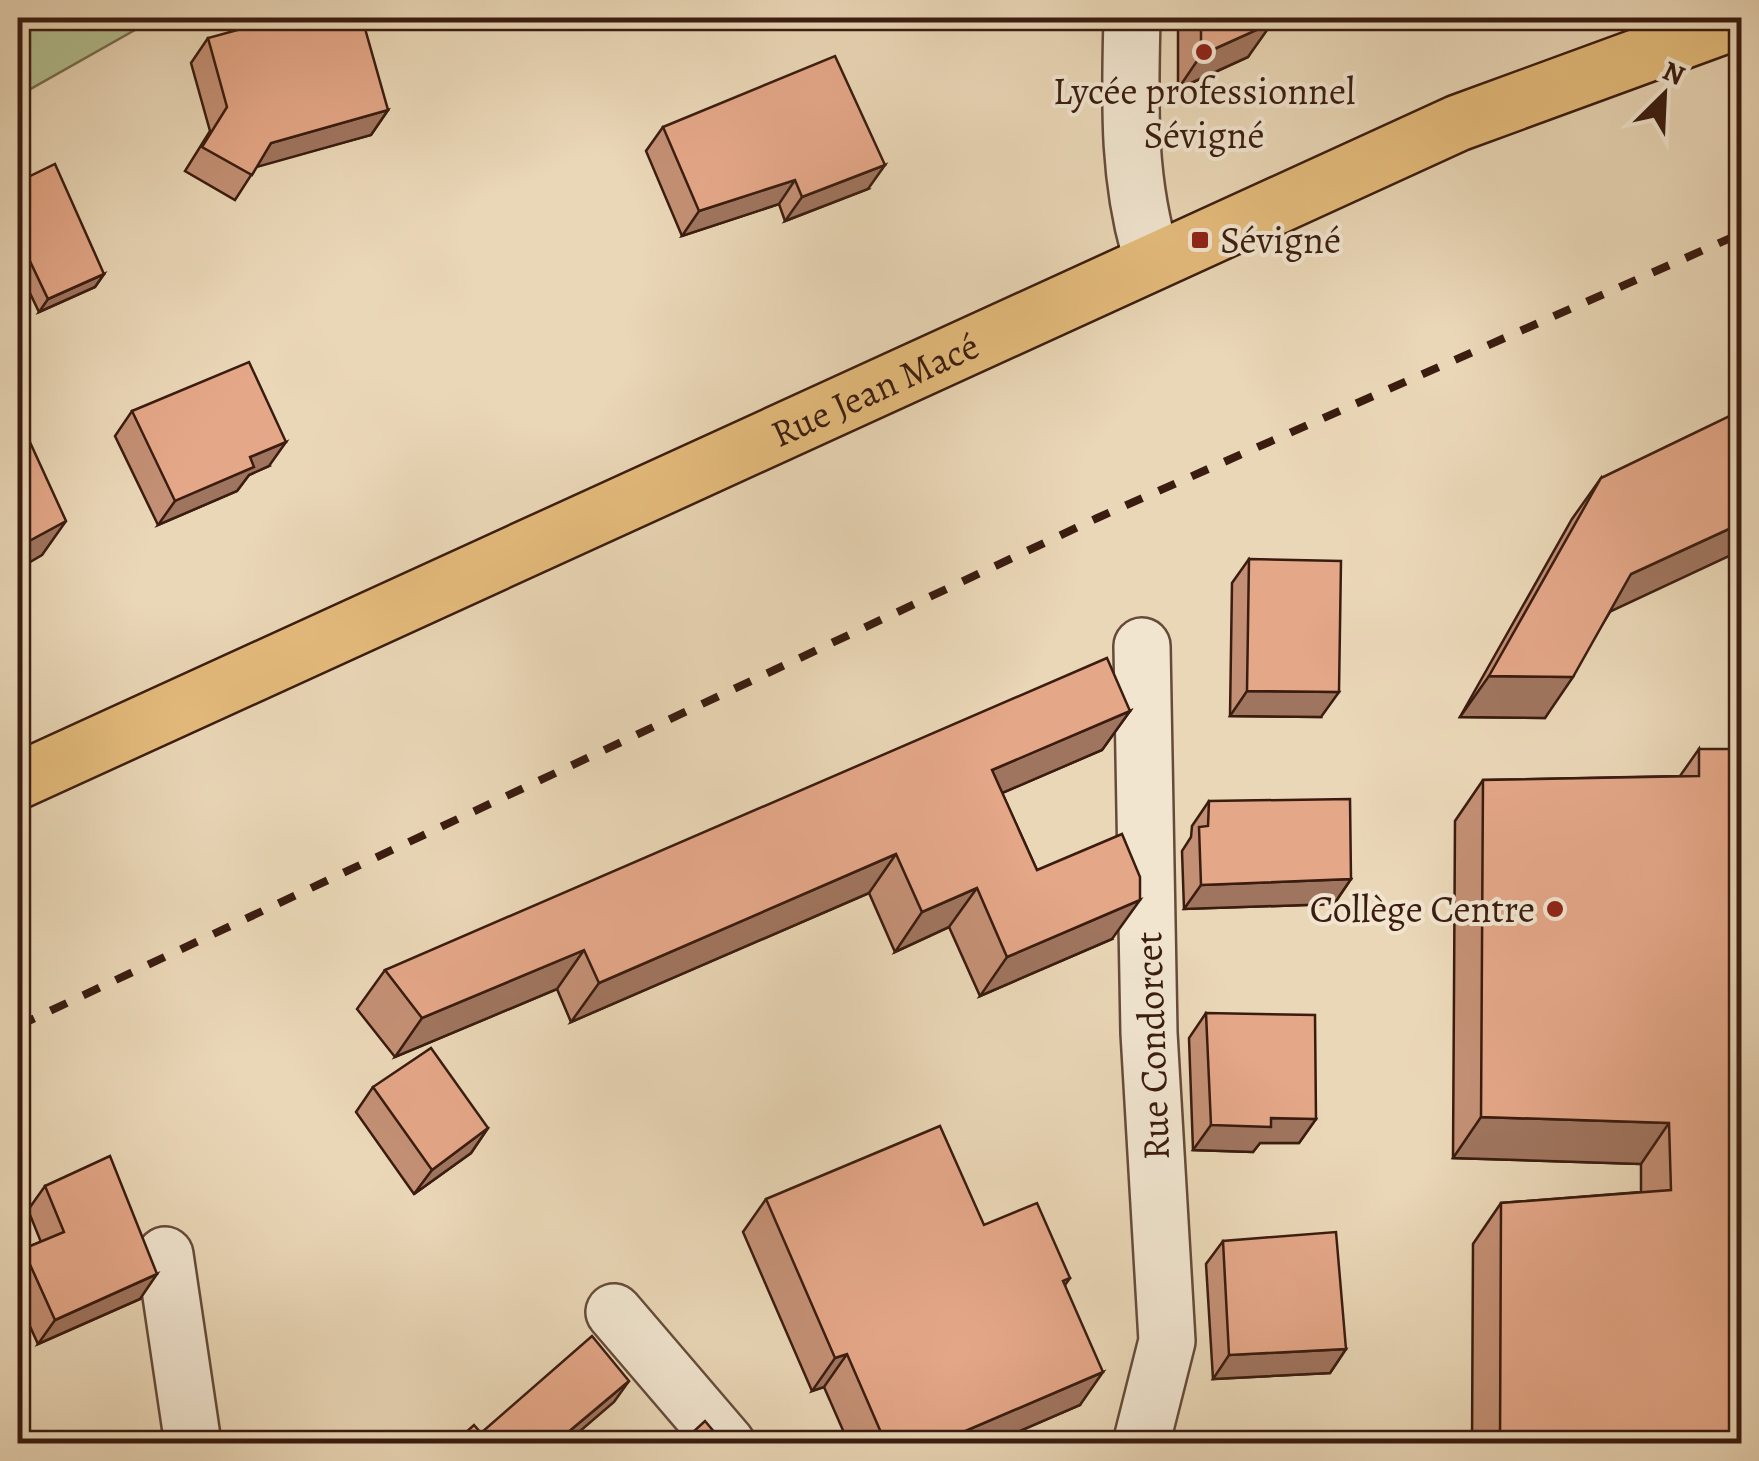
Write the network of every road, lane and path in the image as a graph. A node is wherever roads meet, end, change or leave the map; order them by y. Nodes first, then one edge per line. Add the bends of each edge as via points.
1 (1132, 18) edge
2 (1742, 19) edge
3 (1153, 262) junction
4 (1142, 646) dead end
5 (18, 782) edge
6 (165, 1254) dead end
7 (614, 1312) dead end
8 (193, 1444) edge
9 (727, 1444) edge
10 (1142, 1444) edge

1 - 3 street via 1130,134 1137,213
2 - 3 main road, Rue Jean Macé via 1458,123
3 - 5 main road, Rue Jean Macé
4 - 10 street, Rue Condorcet via 1149,1034 1167,1341
6 - 8 street
7 - 9 street

